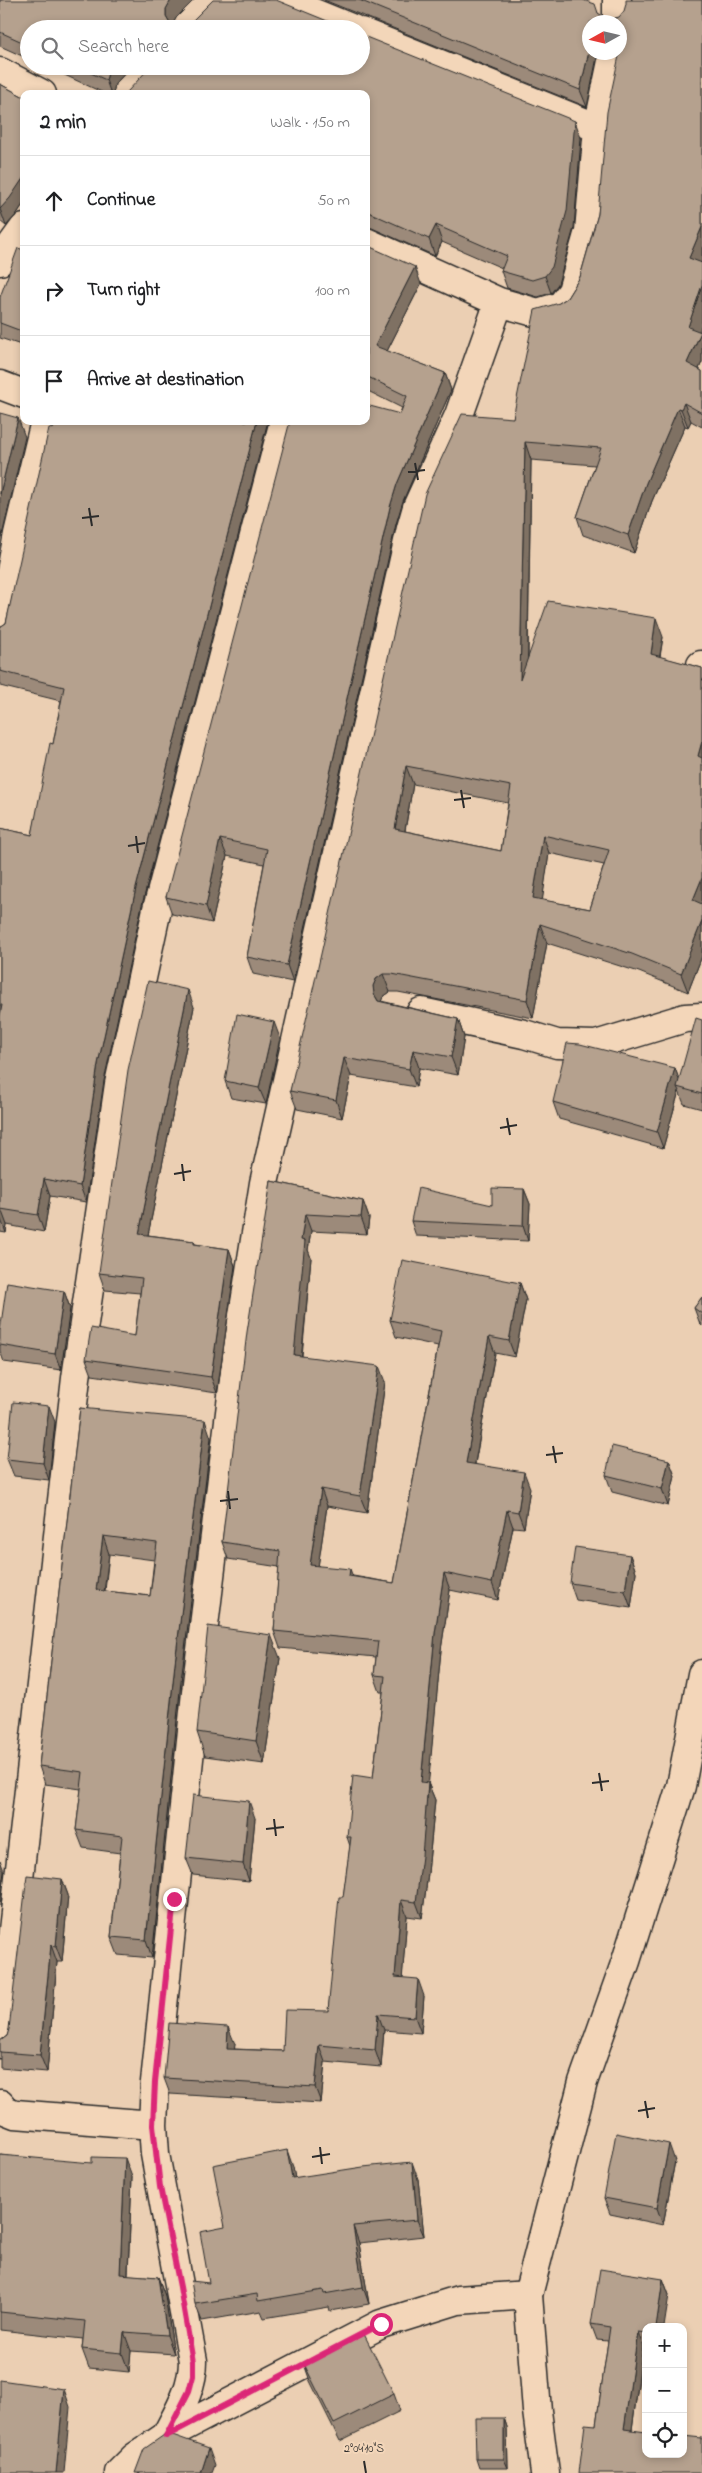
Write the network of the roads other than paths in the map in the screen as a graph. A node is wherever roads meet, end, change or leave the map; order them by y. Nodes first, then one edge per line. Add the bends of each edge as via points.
1 (282, 0) edge
2 (618, 0) edge
3 (617, 15) edge
4 (331, 20) edge
5 (370, 36) edge
6 (612, 60) edge
7 (0, 72) edge
8 (34, 90) edge
9 (598, 128) junction
10 (20, 234) edge
11 (370, 244) edge
12 (0, 261) edge
13 (499, 302) junction
14 (0, 385) edge
15 (20, 392) edge
16 (44, 425) edge
17 (283, 425) edge
18 (0, 630) edge
19 (395, 1007) edge
20 (702, 1017) edge
21 (702, 1674) edge
22 (0, 2044) edge
23 (0, 2104) edge
24 (153, 2125) junction
25 (528, 2295) junction
26 (166, 2436) junction
27 (119, 2473) edge
28 (545, 2473) edge

1 - 4 street
2 - 3 street
5 - 9 street
6 - 9 street
7 - 8 street
9 - 13 street via 589,231 572,291 560,306 538,313
10 - 12 street
11 - 13 street
13 - 24 street via 449,440 413,521 264,1183 238,1346 197,1683
14 - 15 street
16 - 18 street via 18,534
17 - 22 street via 157,908 119,1084 76,1378
19 - 20 street via 557,1044 596,1045 685,1018
21 - 25 street via 681,1786 626,1961 583,2082
23 - 24 street via 15,2114
24 - 26 street via 160,2187 193,2362 189,2391
25 - 26 street via 458,2300 381,2324
25 - 28 street
26 - 27 street via 135,2457

